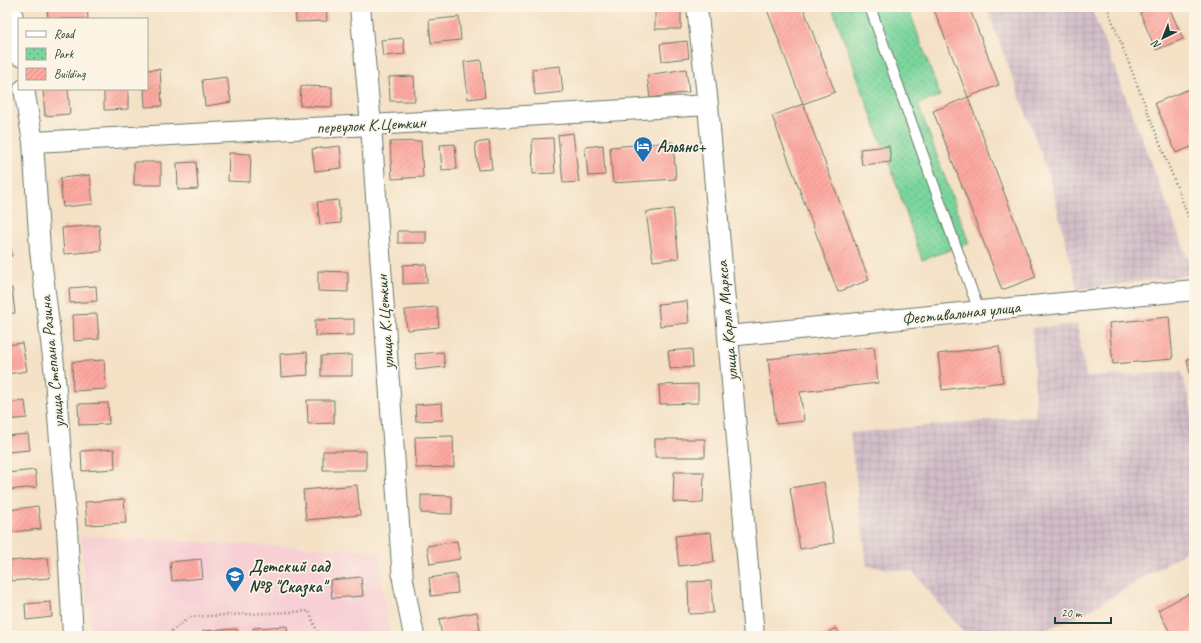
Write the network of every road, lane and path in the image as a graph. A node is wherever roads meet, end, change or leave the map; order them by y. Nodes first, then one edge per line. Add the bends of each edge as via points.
1 (11, 7) edge
2 (360, 7) edge
3 (697, 7) edge
4 (870, 7) edge
5 (1107, 7) edge
6 (18, 49) edge
7 (24, 90) edge
8 (708, 104) junction
9 (371, 126) junction
10 (33, 142) junction
11 (1194, 231) edge
12 (1194, 290) edge
13 (979, 311) junction
14 (728, 336) junction
15 (73, 636) edge
16 (165, 636) edge
17 (319, 636) edge
18 (414, 636) edge
19 (754, 636) edge

1 - 6 street
2 - 9 street, улица К.Цеткин
3 - 8 street, улица Карла Маркса
4 - 13 lane
5 - 11 path
7 - 10 street, улица Степана Разина
8 - 9 street, переулок К.Цеткин
8 - 14 street, улица Карла Маркса
9 - 10 street, переулок К.Цеткин
9 - 18 street, улица К.Цеткин via 403,580
10 - 15 street, улица Степана Разина via 40,250 55,373
12 - 13 street, Фестивальная улица
13 - 14 street, Фестивальная улица
14 - 19 street, улица Карла Маркса
16 - 17 path via 190,617 309,611

